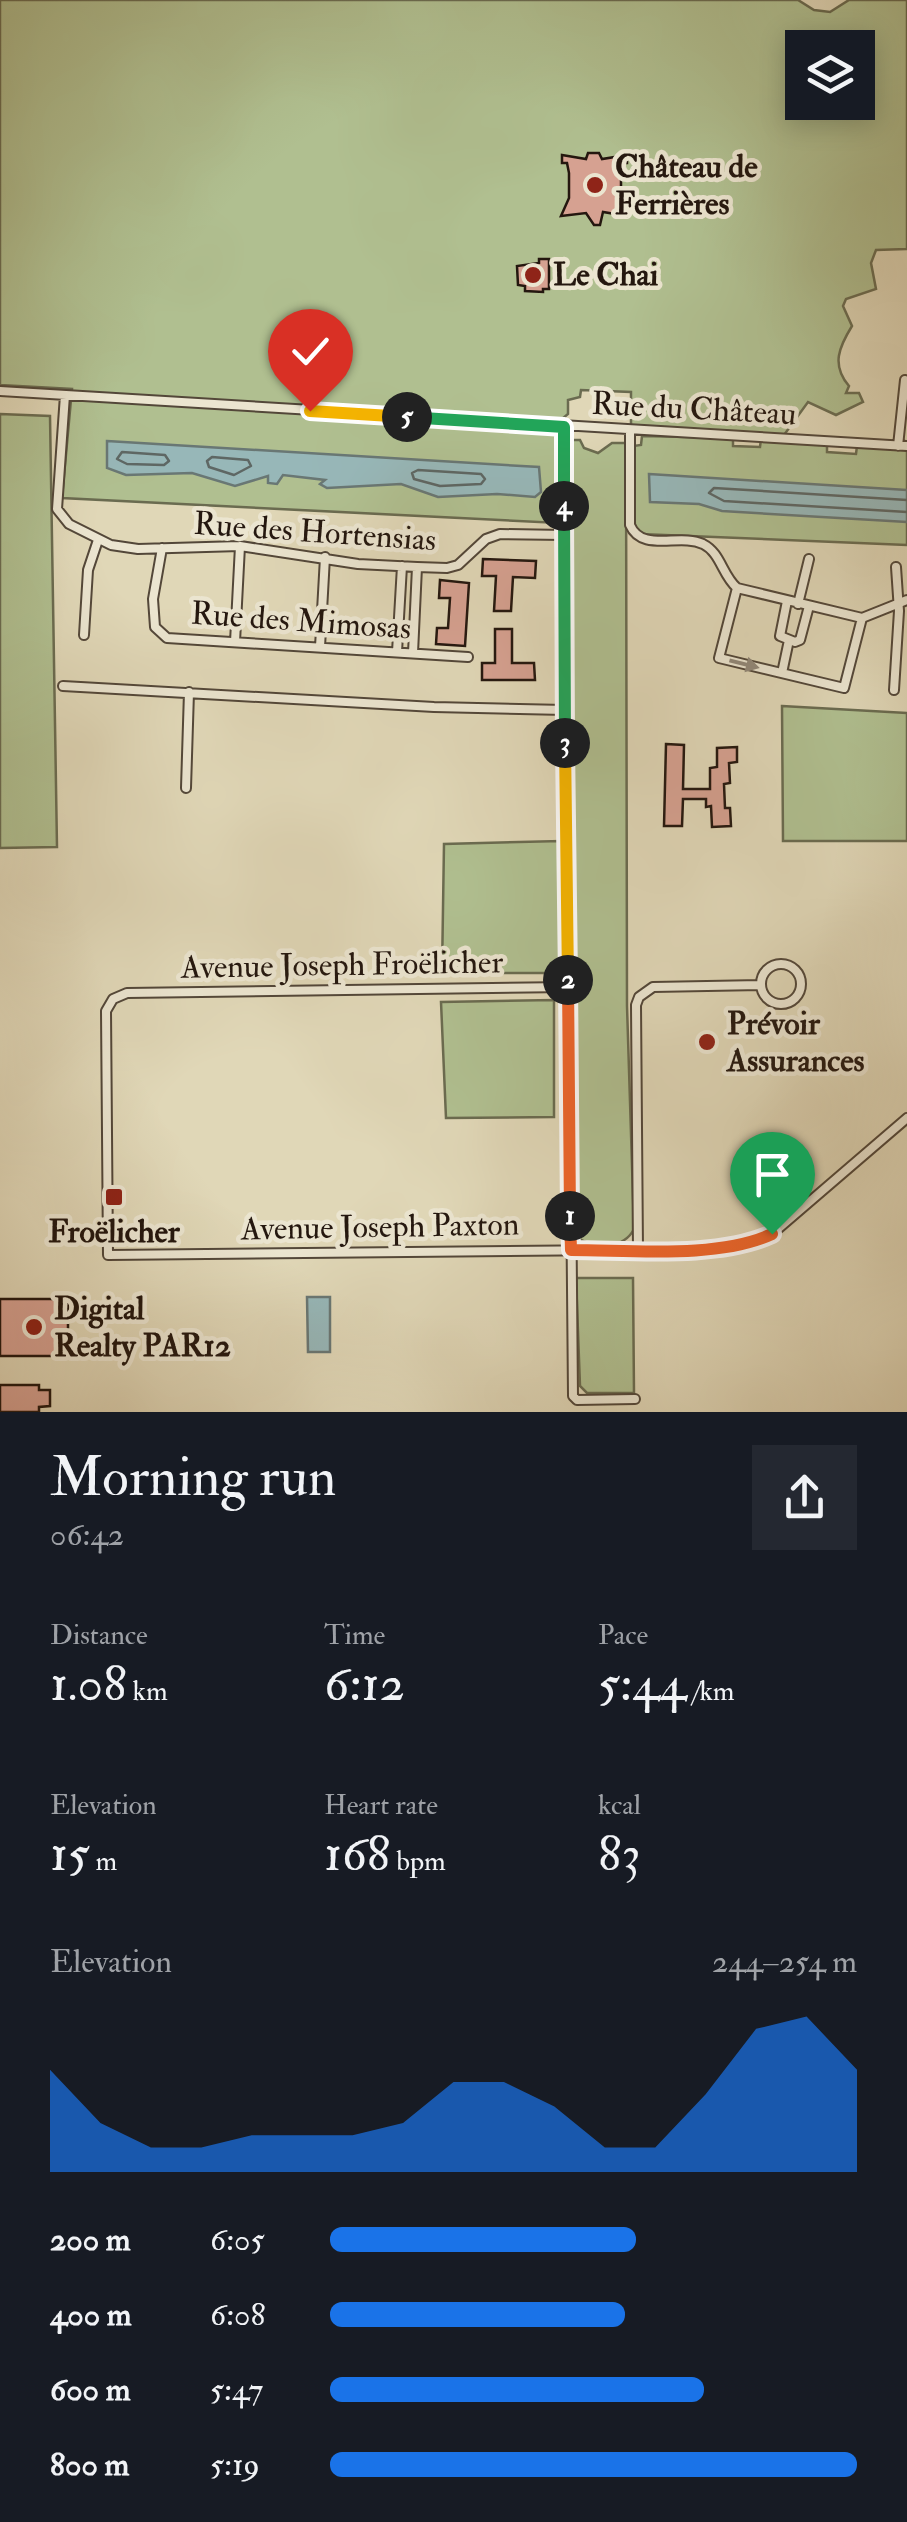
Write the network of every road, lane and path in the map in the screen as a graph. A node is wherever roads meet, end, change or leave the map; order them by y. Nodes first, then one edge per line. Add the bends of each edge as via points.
1 (904, 380) dead end
2 (0, 391) edge
3 (64, 395) junction
4 (564, 427) junction
5 (630, 430) junction
6 (902, 446) edge
7 (564, 535) junction
8 (98, 540) junction
9 (240, 546) junction
10 (162, 548) junction
11 (325, 557) junction
12 (809, 559) dead end
13 (402, 566) junction
14 (896, 567) dead end
15 (417, 568) junction
16 (736, 588) junction
17 (787, 601) junction
18 (903, 601) edge
19 (798, 604) junction
20 (808, 606) junction
21 (862, 618) junction
22 (84, 635) dead end
23 (790, 640) junction
24 (235, 642) junction
25 (320, 646) junction
26 (396, 652) junction
27 (413, 654) junction
28 (468, 657) dead end
29 (782, 673) junction
30 (63, 686) dead end
31 (894, 690) dead end
32 (189, 692) junction
33 (564, 710) junction
34 (186, 788) dead end
35 (761, 986) junction
36 (568, 987) junction
37 (907, 1118) edge
38 (571, 1250) junction
39 (638, 1250) junction
40 (108, 1255) joint
41 (635, 1399) dead end

1 - 6 street
2 - 3 street, Rue du Château
3 - 4 street, Rue du Château
3 - 8 street, Rue des Hortensias via 57,509
4 - 5 street, Rue du Château
4 - 7 street
5 - 6 street, Rue du Château
5 - 16 street via 634,534 648,546 680,540 704,545
7 - 15 street, Rue des Hortensias via 500,534 458,564
7 - 33 street
8 - 10 street, Rue des Hortensias
8 - 22 street via 88,570
9 - 10 street, Rue des Hortensias
9 - 11 street, Rue des Hortensias
9 - 24 street
10 - 24 street, Rue des Mimosas via 152,599 157,632
11 - 13 street, Rue des Hortensias
11 - 25 street
12 - 19 street
13 - 15 street, Rue des Hortensias
13 - 26 street
14 - 18 street
15 - 27 street
16 - 17 street
16 -> 29 street via 719,658
17 - 19 street
17 - 23 street via 780,636
18 - 21 street
18 - 31 street
19 - 20 street
20 - 21 street
20 - 23 street via 800,640
21 - 29 street via 844,688
23 - 29 street
24 - 25 street, Rue des Mimosas
25 - 26 street, Rue des Mimosas
26 - 27 street, Rue des Mimosas
27 - 28 street, Rue des Mimosas
30 - 32 street
32 - 33 street
32 - 34 street
33 - 36 street
35 - 35 street via 778,1004 796,997 801,984 782,964 765,973
35 - 39 street via 653,987 639,997
36 - 38 street
36 - 40 street, Avenue Joseph Froëlicher via 127,992 114,998 106,1011
37 - 39 street, Avenue Joseph Paxton via 772,1234 720,1249
38 - 39 street, Avenue Joseph Paxton
38 - 40 street, Avenue Joseph Paxton
38 - 41 street via 573,1396

